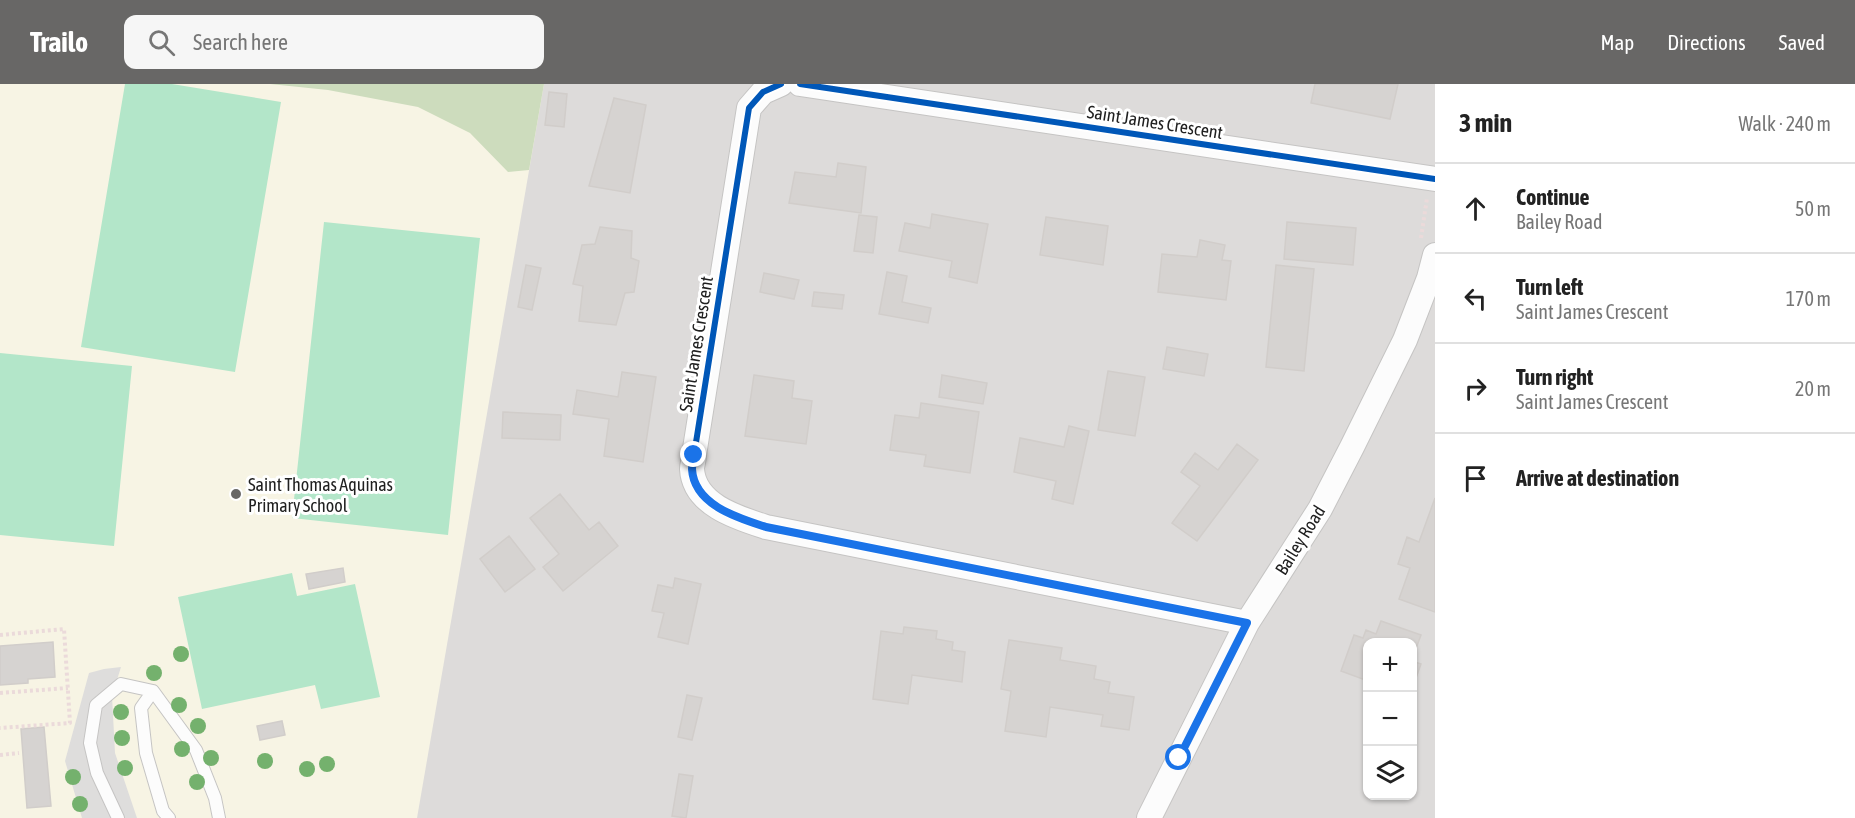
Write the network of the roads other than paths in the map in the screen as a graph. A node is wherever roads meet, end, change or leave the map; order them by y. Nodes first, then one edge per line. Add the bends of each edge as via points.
1 (781, 84) edge
2 (800, 84) edge
3 (1433, 179) edge
4 (1427, 251) edge
5 (1247, 623) junction
6 (153, 691) junction
7 (118, 818) edge
8 (169, 818) edge
9 (219, 818) edge
10 (1149, 818) edge

1 - 5 street, Saint James Crescent via 763,92 749,108 694,455 692,471 699,490 724,512 766,527
2 - 3 street, Saint James Crescent
4 - 5 street, Bailey Road via 1429,278 1405,340 1320,509
5 - 10 street, Bailey Road
6 - 7 lane via 122,684 96,705 90,743 97,773
6 - 8 lane via 141,708 146,753 163,811
6 - 9 lane via 196,750

